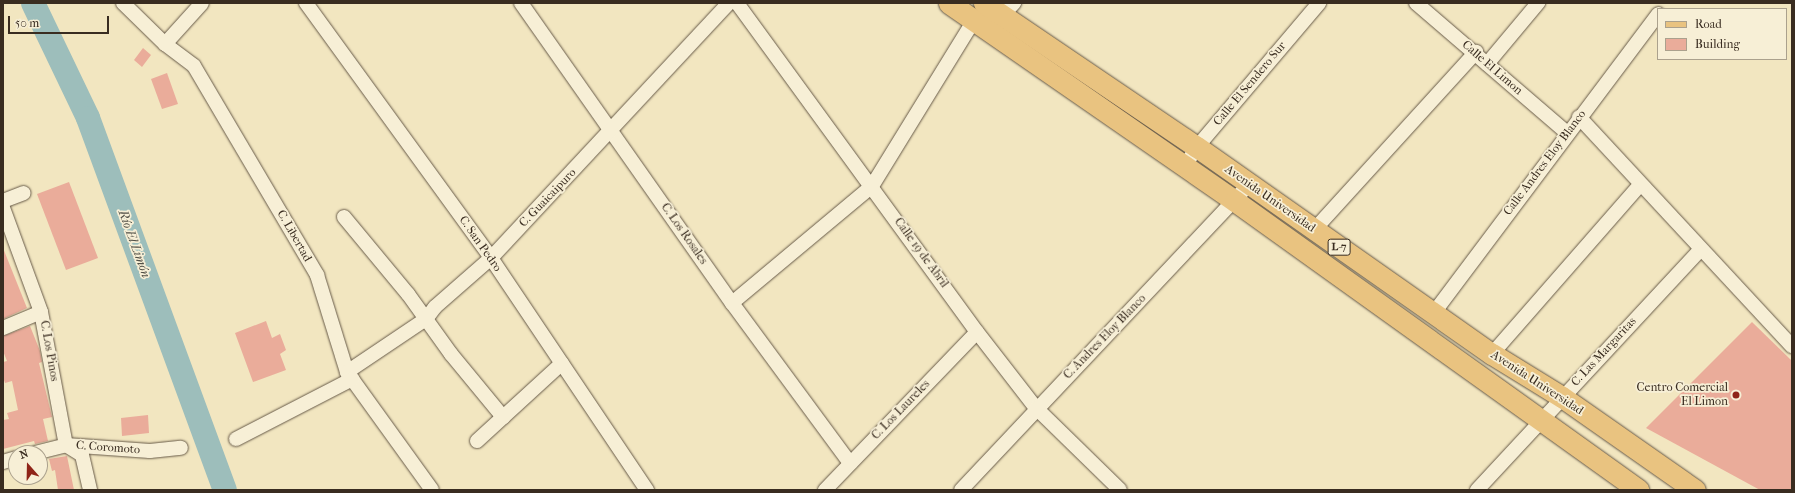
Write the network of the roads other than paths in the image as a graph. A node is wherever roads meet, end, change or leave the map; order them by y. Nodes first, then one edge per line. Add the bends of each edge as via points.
1 (123, 3) edge
2 (202, 3) edge
3 (306, 3) edge
4 (521, 3) edge
5 (729, 3) edge
6 (737, 3) edge
7 (949, 3) edge
8 (1319, 3) edge
9 (1416, 3) edge
10 (1538, 3) edge
11 (1008, 10) edge
12 (979, 12) edge
13 (1657, 15) edge
14 (165, 44) junction
15 (1476, 52) junction
16 (1487, 64) junction
17 (1578, 117) junction
18 (611, 131) junction
19 (1567, 133) junction
20 (1197, 147) junction
21 (1185, 166) junction
22 (1249, 184) junction
23 (1640, 185) junction
24 (872, 186) junction
25 (24, 193) dead end
26 (3, 201) edge
27 (1235, 201) junction
28 (3, 208) edge
29 (344, 217) dead end
30 (1314, 230) junction
31 (1700, 250) junction
32 (491, 258) junction
33 (732, 304) junction
34 (42, 312) junction
35 (1433, 314) junction
36 (426, 318) junction
37 (3, 328) edge
38 (977, 332) junction
39 (1790, 342) edge
40 (1492, 354) junction
41 (562, 363) junction
42 (350, 376) junction
43 (1562, 397) junction
44 (1036, 408) junction
45 (503, 418) junction
46 (1542, 423) junction
47 (236, 439) dead end
48 (476, 441) dead end
49 (66, 445) junction
50 (181, 448) dead end
51 (48, 450) edge
52 (850, 463) junction
53 (90, 490) edge
54 (432, 490) edge
55 (647, 490) edge
56 (825, 490) edge
57 (961, 490) edge
58 (1120, 490) edge
59 (1477, 490) edge
60 (1638, 490) edge
61 (1695, 490) edge

1 - 14 street, C. Libertad
2 - 14 street
3 - 32 street, C. San Pedro
4 - 18 street, C. Los Rosales
5 - 18 street, C. Guaicaipuro
6 - 24 street, Calle 19 de Abril
7 - 12 main road, Avenida Universidad / L-7
8 - 20 street, Calle El Sendero Sur
9 - 15 street, Calle El Limon
10 - 16 street
11 - 12 main road, Avenida Universidad / L-7
11 - 20 main road, Avenida Universidad / L-7
12 - 21 main road, Avenida Universidad / L-7
12 - 24 street
13 - 17 street, Calle Andres Eloy Blanco
14 - 42 street, C. Libertad via 194,66 318,275
15 - 16 street, Calle El Limon
15 - 30 street
16 - 19 street, Calle El Limon
17 - 19 street, Calle Andres Eloy Blanco
17 - 23 street
18 - 32 street, C. Guaicaipuro
18 - 33 street, C. Los Rosales
19 - 35 street, Calle Andres Eloy Blanco
20 - 21 street, Calle El Sendero Sur
20 - 22 main road, Avenida Universidad / L-7
21 - 27 main road, Avenida Universidad / L-7
22 - 27 street, C. Andres Eloy Blanco
22 - 30 main road, Avenida Universidad / L-7
23 - 31 street
23 - 40 street
24 - 33 street
24 - 38 street, Calle 19 de Abril
25 - 26 street
27 - 44 street, C. Andres Eloy Blanco
27 - 46 main road, Avenida Universidad / L-7
28 - 34 street, C. Los Pinos
29 - 36 street
30 - 35 main road, Avenida Universidad / L-7
31 - 39 street
31 - 43 street, C. Las Margaritas
32 - 36 street, C. Guaicaipuro
32 - 41 street, C. San Pedro
33 - 52 street, C. Los Rosales
34 - 37 street
34 - 49 street, C. Los Pinos
35 - 40 main road, Avenida Universidad / L-7
36 - 42 street, C. Guaicaipuro
36 - 45 street via 451,354
38 - 44 street, Calle 19 de Abril
38 - 52 street, C. Los Laureles
40 - 43 main road, Avenida Universidad / L-7
41 - 45 street
41 - 55 street, C. San Pedro
42 - 47 street, C. Guaicaipuro
42 - 54 street, C. Libertad
43 - 46 street, C. Las Margaritas
43 - 61 main road, Avenida Universidad / L-7
44 - 57 street, C. Andres Eloy Blanco
44 - 58 street, Calle 19 de Abril
45 - 48 street
46 - 59 street, C. Las Margaritas
46 - 60 main road, Avenida Universidad / L-7
49 - 50 street, C. Coromoto via 150,450
49 - 51 street, C. Coromoto
49 - 53 street via 82,455
52 - 56 street, C. Los Laureles

